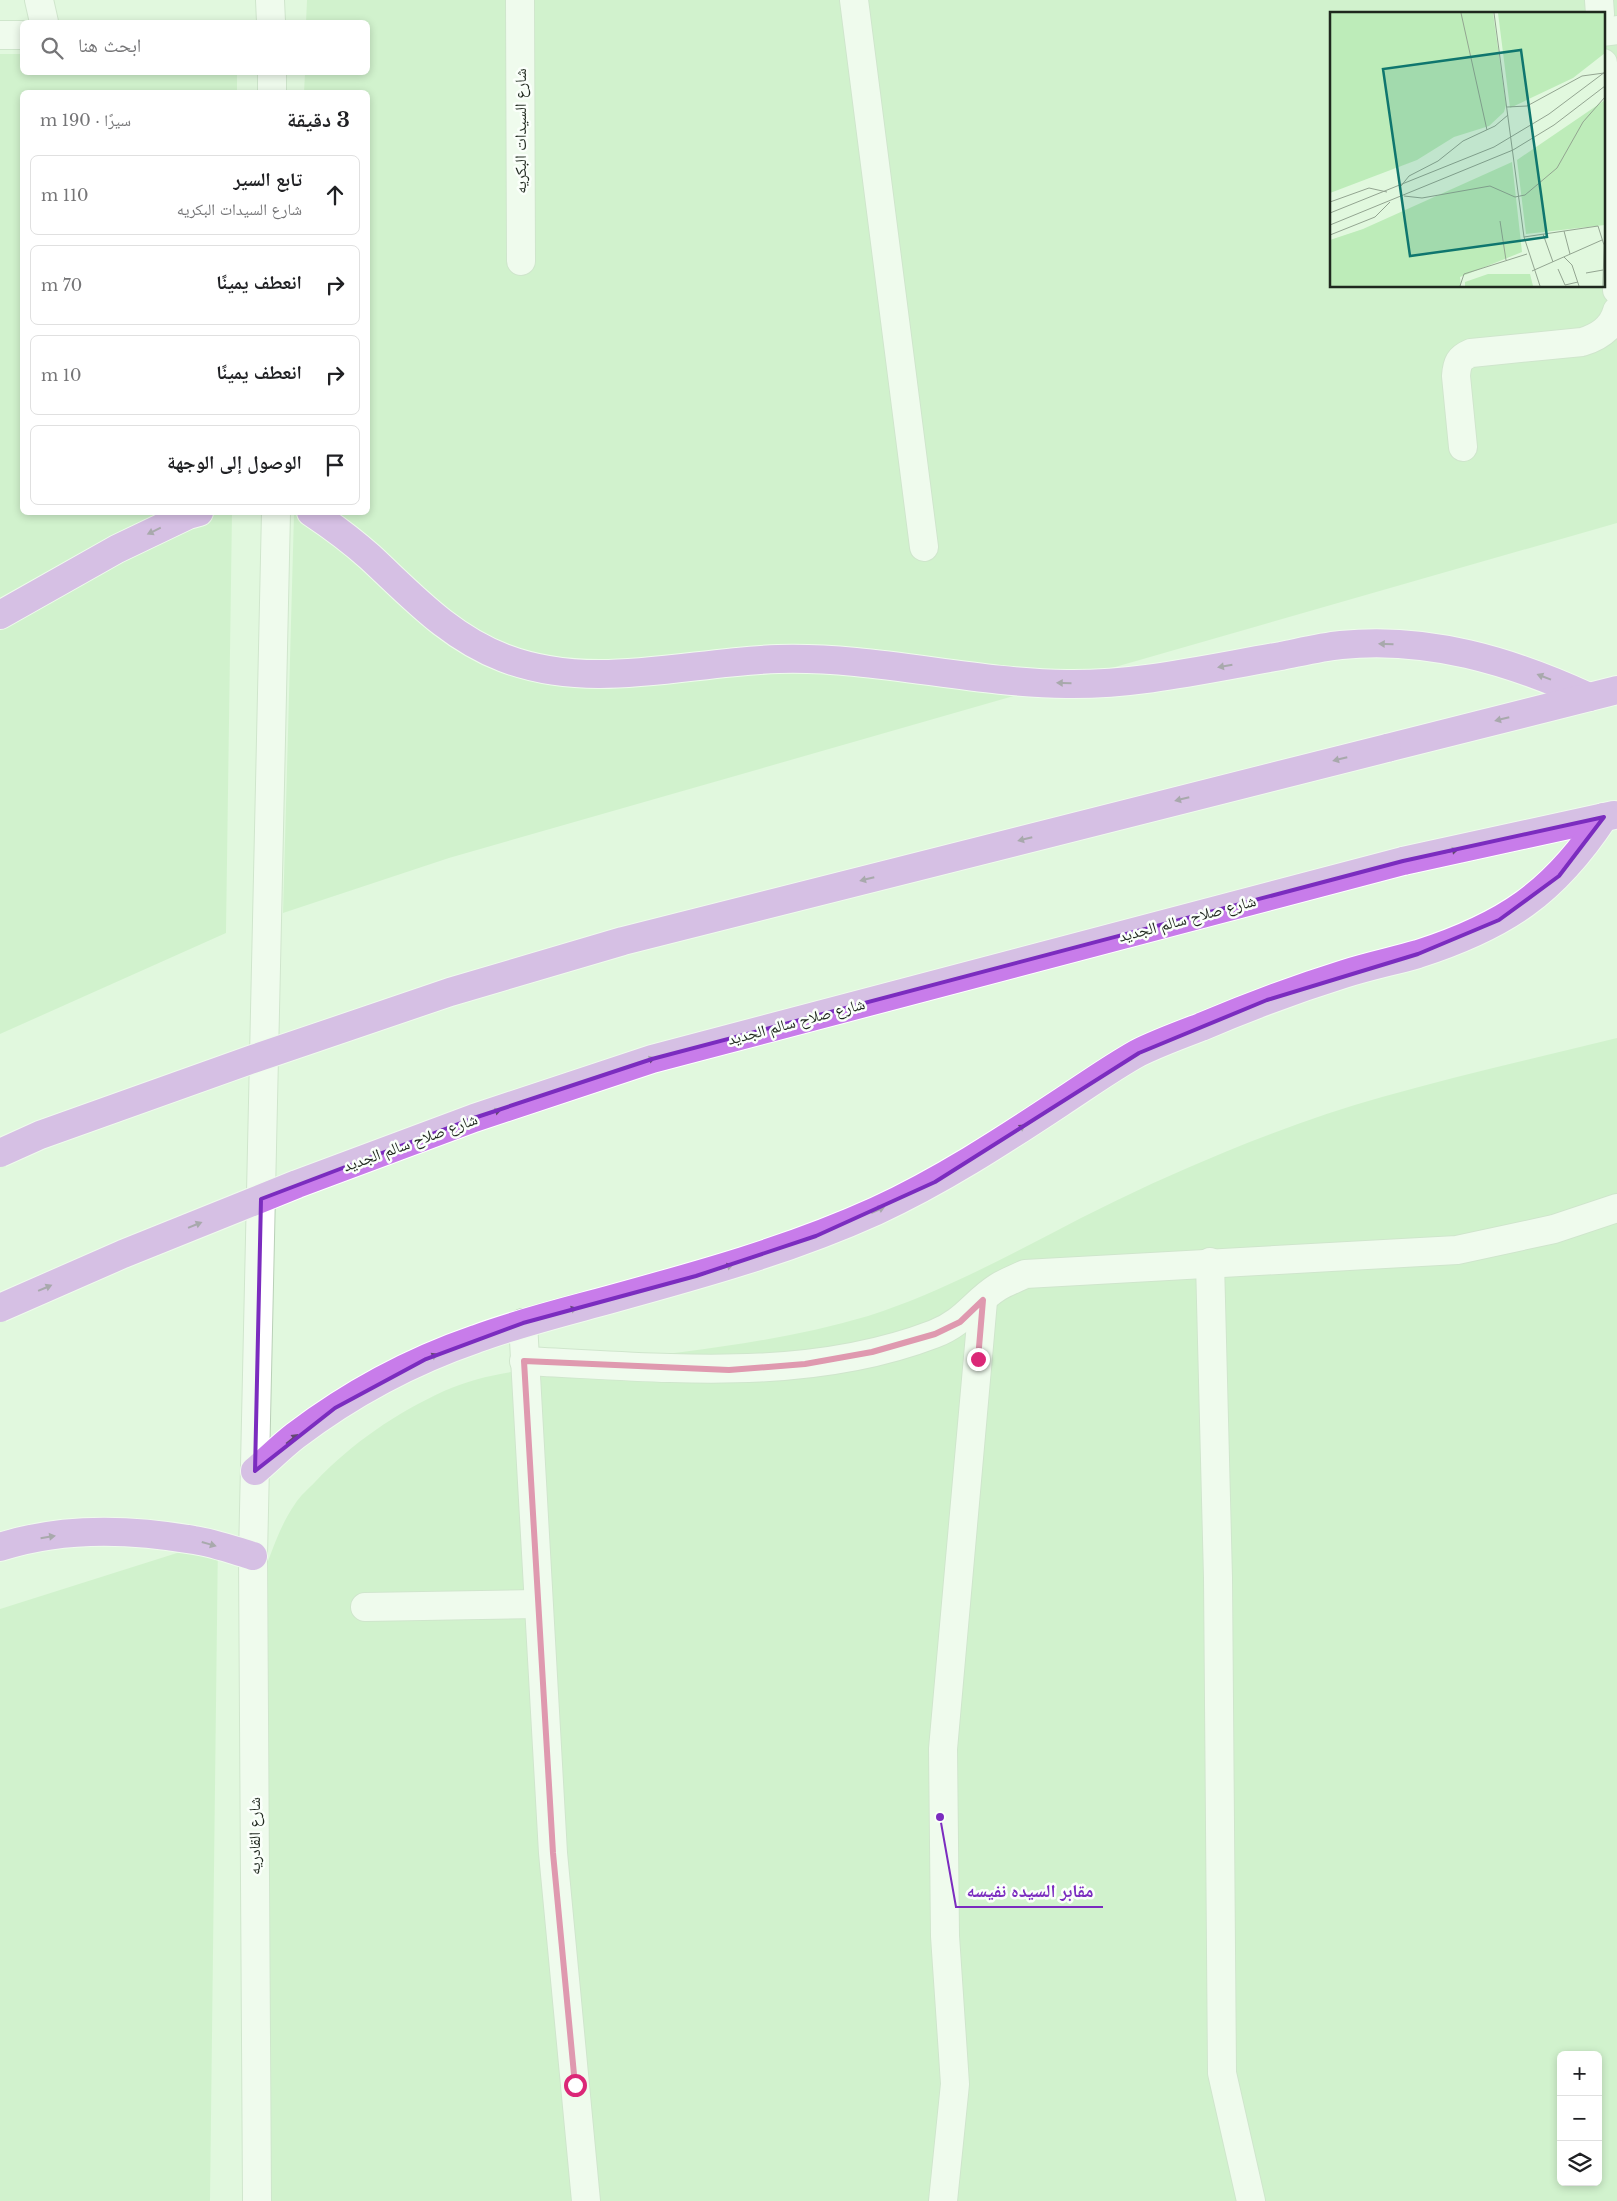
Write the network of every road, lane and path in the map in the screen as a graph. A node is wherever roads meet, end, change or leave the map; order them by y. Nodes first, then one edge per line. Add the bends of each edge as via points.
1 (39, 0) edge
2 (270, 0) edge
3 (520, 0) edge
4 (854, 0) edge
5 (44, 20) edge
6 (271, 20) edge
7 (1617, 30) edge
8 (1604, 32) edge
9 (0, 35) edge
10 (20, 35) edge
11 (272, 75) edge
12 (1604, 79) edge
13 (272, 90) edge
14 (521, 261) dead end
15 (1617, 290) edge
16 (1617, 311) edge
17 (1463, 447) dead end
18 (186, 515) edge
19 (276, 515) edge
20 (315, 515) edge
21 (924, 547) dead end
22 (0, 614) edge
23 (1617, 690) edge
24 (1588, 697) junction
25 (1611, 815) edge
26 (0, 1153) edge
27 (1617, 1208) edge
28 (1210, 1262) junction
29 (983, 1300) junction
30 (0, 1308) edge
31 (523, 1323) junction
32 (524, 1361) junction
33 (255, 1472) junction
34 (0, 1547) edge
35 (253, 1556) junction
36 (538, 1604) junction
37 (365, 1607) dead end
38 (256, 2201) edge
39 (586, 2201) edge
40 (943, 2201) edge
41 (1251, 2201) edge

1 - 5 street
2 - 6 street
3 - 14 street, شارع السيدات البكريه
4 - 21 street
7 - 8 street
9 - 10 street
11 - 13 street
12 - 15 street
16 - 17 street via 1611,325 1599,336 1582,342 1463,356 1457,364 1456,376
18 -> 22 highway
19 - 33 street, شارع القادريه
24 -> 20 highway via 1549,678 1467,653 1383,644 1341,645 1110,683 1023,681 815,658 733,662 618,675 540,669 478,646 438,620 369,556
23 - 24 highway
24 -> 26 highway, bridge via 623,941 469,986 244,1062 40,1135
30 -> 25 highway, شارع صلاح سالم الجديد, bridge via 297,1184 474,1118 652,1059 1403,861
31 -> 25 highway via 756,1258 876,1211 935,1182 1139,1053 1267,1000 1346,973 1418,954 1484,927 1531,900 1559,876
27 - 28 street via 1554,1229 1457,1250
28 - 29 street via 1025,1274 997,1288
28 - 41 street via 1218,1578 1222,2073
29 - 32 street via 960,1322 935,1334 872,1352 805,1364 729,1370
29 - 40 street via 943,1749 945,1936 955,2084
31 - 32 street
33 -> 31 highway via 293,1437 380,1382 474,1339
32 - 36 street
33 - 35 street, شارع القادريه
34 -> 35 highway via 16,1541 76,1532 136,1532 195,1540
35 - 38 street, شارع القادريه
36 - 37 street
36 - 39 street via 553,1853

